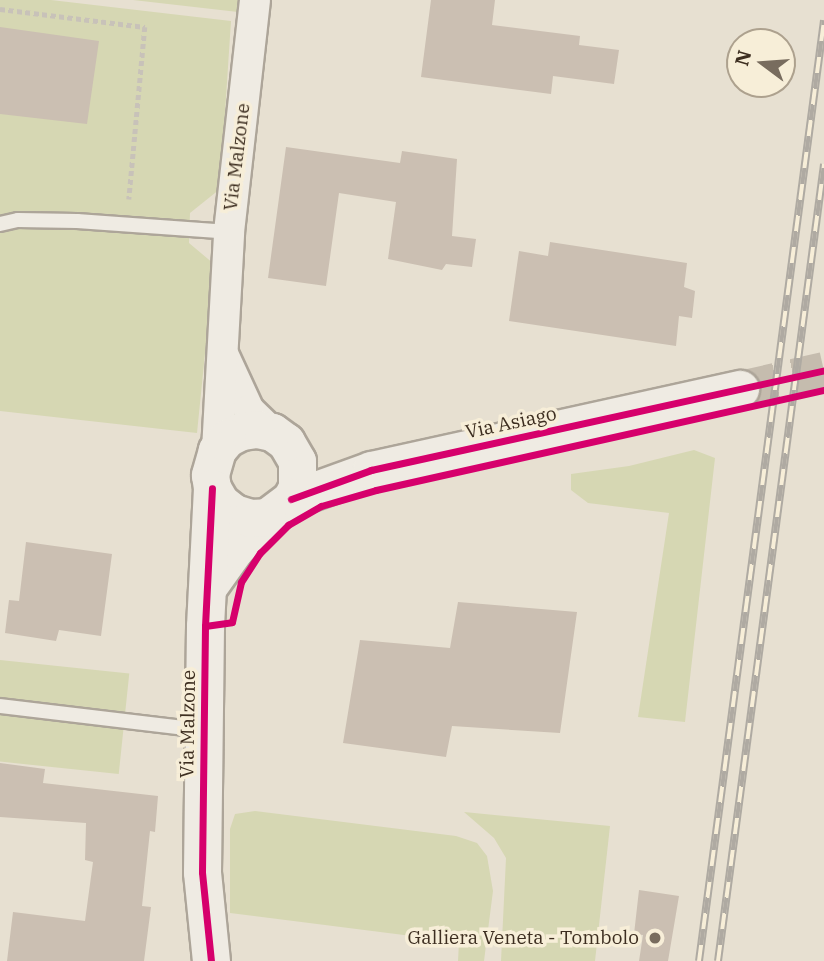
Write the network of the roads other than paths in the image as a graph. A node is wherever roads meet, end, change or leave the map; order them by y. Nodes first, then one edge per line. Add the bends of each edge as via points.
1 (255, 0) edge
2 (0, 224) edge
3 (229, 232) junction
4 (224, 356) junction
5 (740, 389) tunnel mouth
6 (282, 440) junction
7 (217, 450) junction
8 (371, 470) junction
9 (212, 488) junction
10 (279, 508) junction
11 (208, 587) junction
12 (0, 706) edge
13 (204, 730) junction
14 (211, 961) edge

1 - 3 street, Via Malzone
2 - 3 lane via 18,220 127,223
3 - 4 street, Via Malzone
4 - 6 street, Via Malzone via 250,410
4 - 7 street, Via Malzone
5 - 8 street, Via Asiago
6 - 7 street via 256,429 241,431
6 - 8 street, Via Asiago
6 - 10 street via 299,474
7 - 9 street, Via Malzone via 210,475
8 - 10 street, Via Asiago
9 - 10 street via 220,502 250,518
9 - 11 street, Via Malzone
10 - 11 street via 235,549
11 - 13 street, Via Malzone
12 - 13 lane
13 - 14 street, Via Malzone via 202,872

